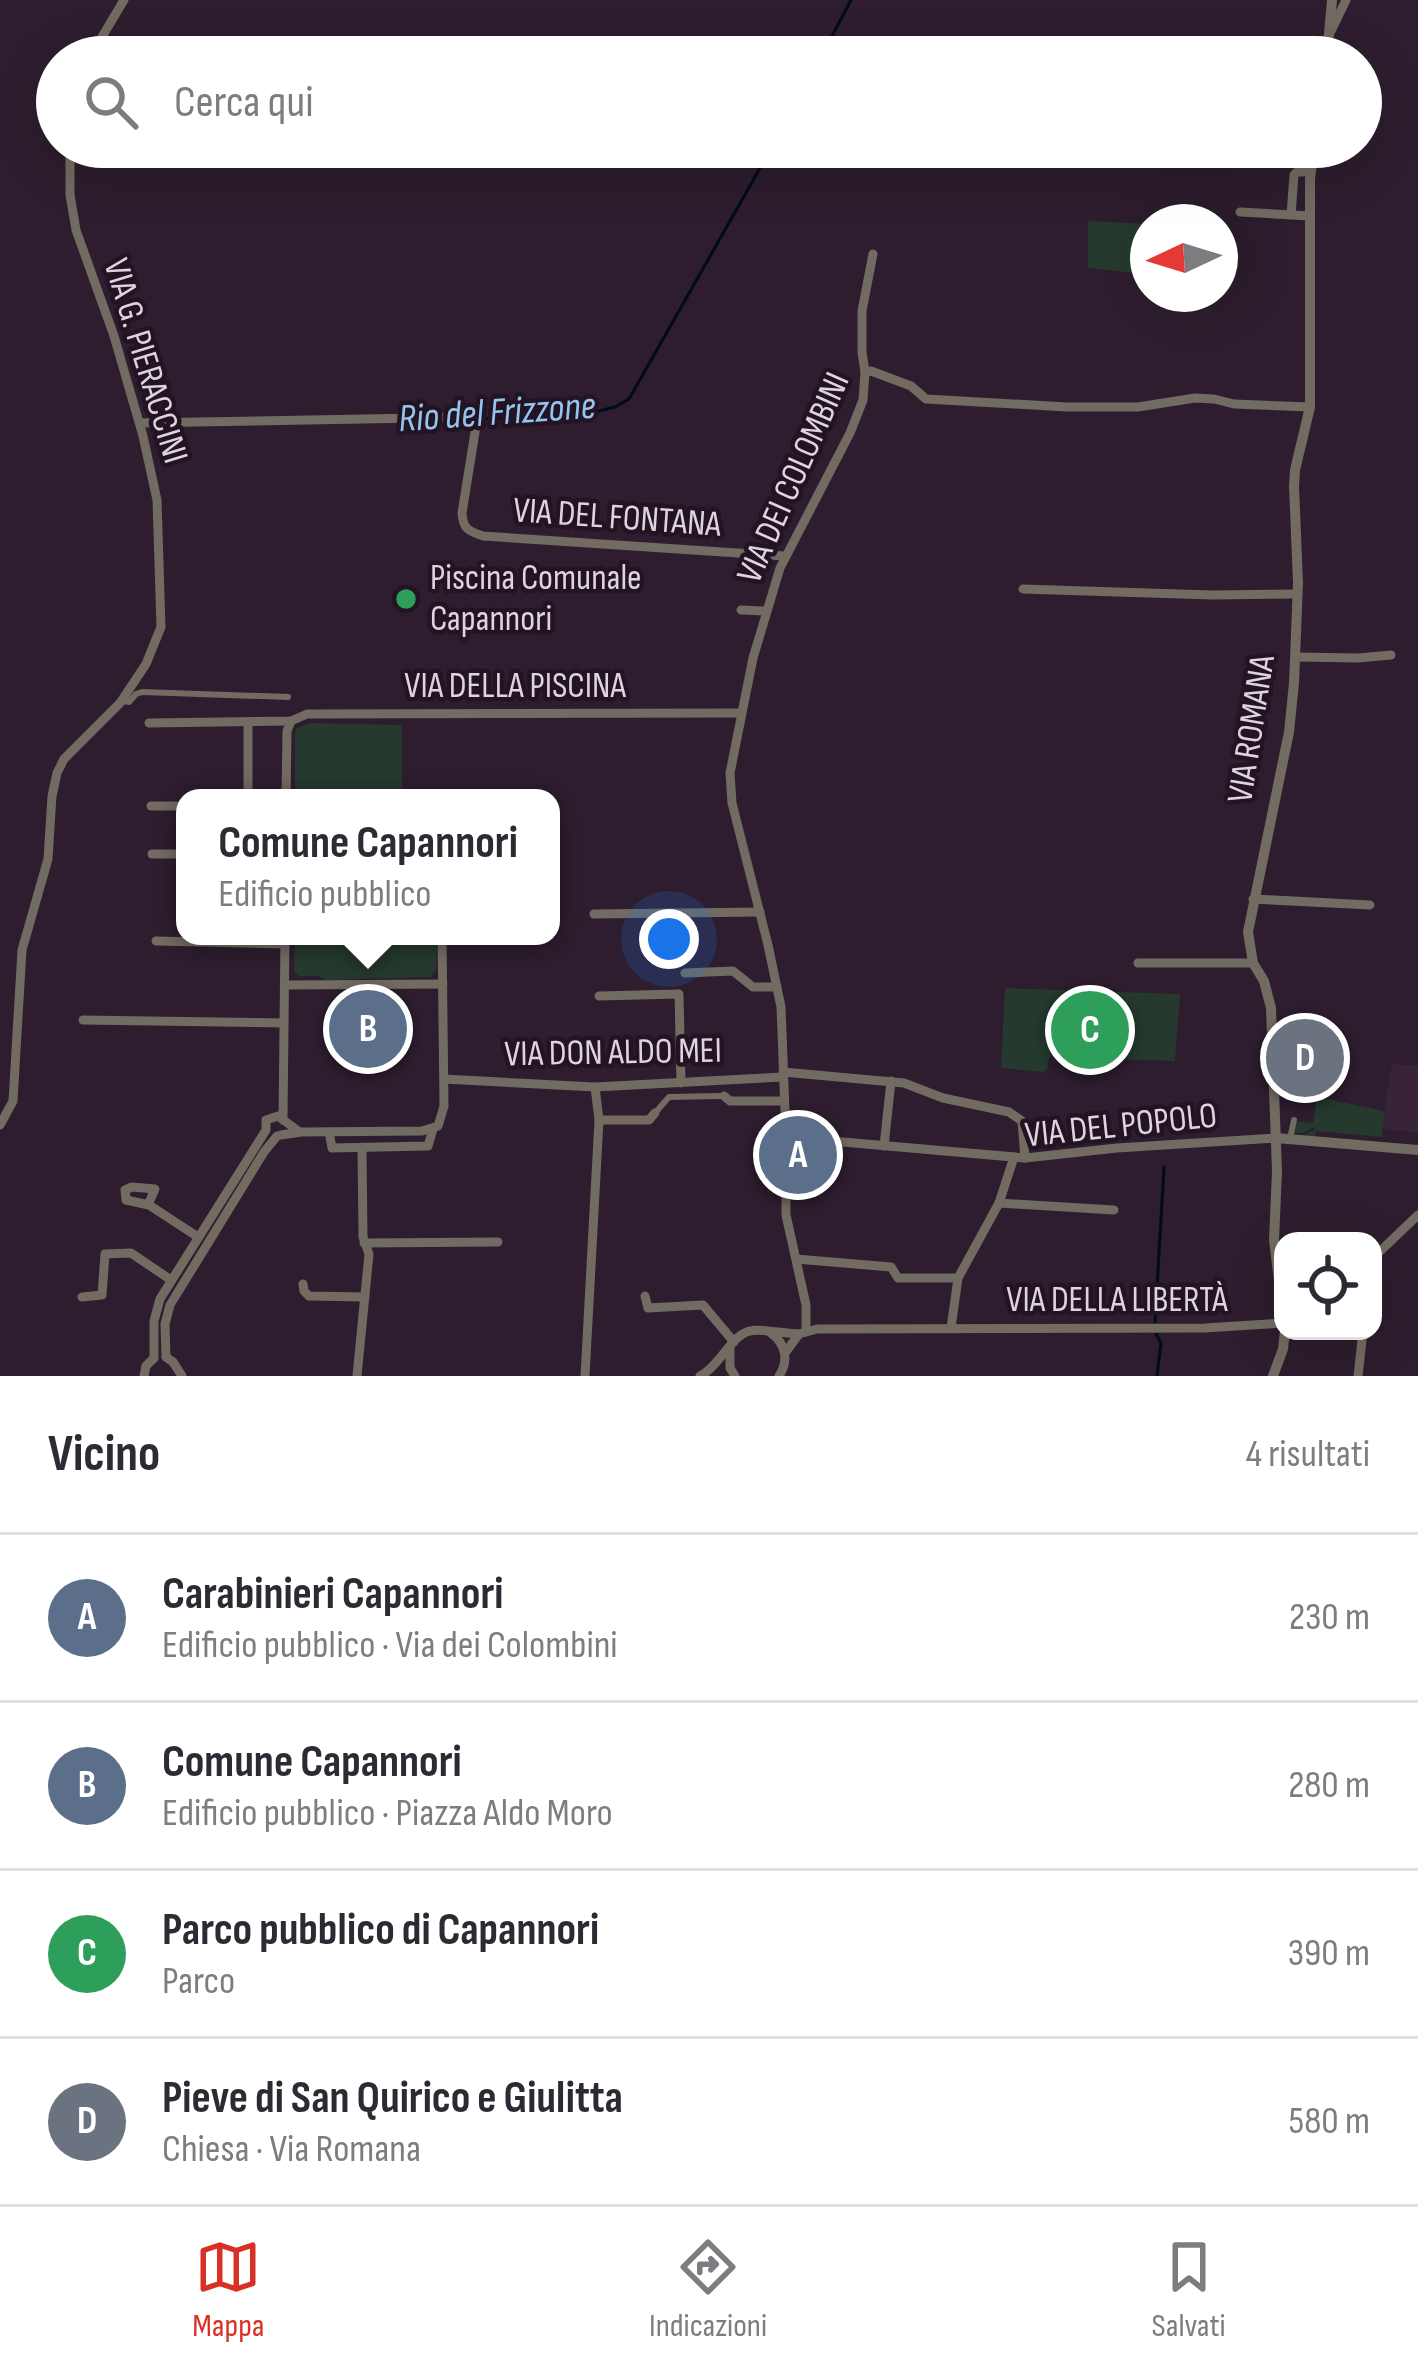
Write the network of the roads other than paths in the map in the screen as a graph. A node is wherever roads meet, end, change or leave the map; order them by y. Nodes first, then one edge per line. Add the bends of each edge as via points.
1 (124, 0) edge
2 (1332, 0) edge
3 (1346, 0) edge
4 (1331, 31) junction
5 (103, 36) edge
6 (1330, 36) edge
7 (70, 168) edge
8 (1311, 168) edge
9 (1311, 172) junction
10 (1240, 212) dead end
11 (1291, 215) junction
12 (1310, 216) junction
13 (873, 254) dead end
14 (865, 372) junction
15 (1310, 407) junction
16 (140, 423) junction
17 (784, 556) junction
18 (1023, 589) dead end
19 (1297, 594) junction
20 (741, 610) dead end
21 (766, 611) junction
22 (1391, 655) dead end
23 (1296, 657) junction
24 (288, 698) dead end
25 (122, 700) junction
26 (703, 712) junction
27 (740, 713) junction
28 (291, 721) junction
29 (248, 722) junction
30 (149, 723) dead end
31 (736, 740) junction
32 (248, 789) edge
33 (286, 789) edge
34 (151, 806) dead end
35 (176, 806) edge
36 (152, 854) dead end
37 (176, 854) edge
38 (1252, 899) junction
39 (1370, 905) dead end
40 (760, 912) junction
41 (594, 914) dead end
42 (176, 940) edge
43 (156, 941) dead end
44 (285, 945) edge
45 (442, 945) edge
46 (1138, 963) dead end
47 (1253, 963) junction
48 (686, 973) dead end
49 (443, 984) junction
50 (284, 985) junction
51 (777, 987) junction
52 (598, 996) dead end
53 (83, 1019) dead end
54 (284, 1023) junction
55 (783, 1074) junction
56 (444, 1079) junction
57 (1272, 1080) junction
58 (890, 1081) junction
59 (1288, 1082) dead end
60 (681, 1083) junction
61 (595, 1087) junction
62 (724, 1096) joint
63 (784, 1101) junction
64 (655, 1113) joint
65 (599, 1120) junction
66 (1294, 1120) dead end
67 (0, 1125) edge
68 (279, 1126) junction
69 (433, 1129) junction
70 (329, 1132) junction
71 (786, 1137) junction
72 (1276, 1138) junction
73 (1291, 1139) junction
74 (884, 1146) junction
75 (362, 1149) junction
76 (1418, 1150) edge
77 (1020, 1158) junction
78 (999, 1203) junction
79 (148, 1204) dead end
80 (1114, 1210) dead end
81 (1418, 1215) edge
82 (1278, 1232) edge
83 (198, 1238) junction
84 (498, 1242) dead end
85 (364, 1243) junction
86 (1382, 1249) edge
87 (796, 1259) junction
88 (958, 1278) junction
89 (170, 1280) junction
90 (304, 1284) dead end
91 (645, 1296) dead end
92 (82, 1298) dead end
93 (365, 1298) junction
94 (165, 1302) junction
95 (1274, 1324) edge
96 (951, 1328) junction
97 (803, 1332) junction
98 (771, 1333) junction
99 (1283, 1340) edge
100 (1362, 1340) edge
101 (732, 1345) junction
102 (785, 1353) junction
103 (160, 1358) junction
104 (142, 1374) edge
105 (179, 1374) edge
106 (357, 1376) edge
107 (585, 1376) edge
108 (700, 1376) edge
109 (735, 1376) edge
110 (779, 1376) edge
111 (1273, 1376) edge
112 (1358, 1376) edge

1 - 5 street
2 - 4 street
3 - 4 street
4 - 6 street
7 - 16 street, VIA G. PIERACCINI via 76,230
8 - 9 street, VIA ROMANA
9 - 11 street via 1294,175
9 - 12 street, VIA ROMANA
10 - 11 street
11 - 12 street
12 - 15 street, VIA ROMANA
13 - 14 street via 862,311
14 - 15 street, VIA DEI COLOMBINI via 926,399 1138,407 1195,398
14 - 17 street, VIA DEI COLOMBINI via 860,411
15 - 19 street, VIA ROMANA via 1295,470
16 - 17 street, VIA DEL FONTANA via 474,420 462,513 467,531
16 - 25 street, VIA G. PIERACCINI via 157,500 161,627
17 - 21 street, VIA DEI COLOMBINI
18 - 19 street
19 - 23 street, VIA ROMANA
20 - 21 street
21 - 27 street, VIA DEI COLOMBINI
22 - 23 street
23 - 38 street, VIA ROMANA via 1289,732
24 - 25 street via 142,692
25 - 67 street, VIA G. PIERACCINI via 57,772 48,859 22,950 13,1101
26 - 27 street, VIA DELLA PISCINA
26 - 28 street, VIA DELLA PISCINA via 307,714
26 - 31 street via 725,721
27 - 31 street, VIA DEI COLOMBINI
28 - 29 street, VIA DELLA PISCINA
28 - 33 street
29 - 30 street, VIA DELLA PISCINA
29 - 32 street
31 - 40 street, VIA DEI COLOMBINI via 732,803
34 - 35 street
36 - 37 street
38 - 39 street
38 - 47 street, VIA ROMANA
40 - 41 street
40 - 51 street, VIA DEI COLOMBINI
42 - 43 street
44 - 50 street
45 - 49 street
46 - 47 street
47 - 57 street, VIA ROMANA via 1271,1008
48 - 51 street via 734,971 753,987
49 - 50 street
49 - 56 street
50 - 54 street
51 - 55 street, VIA DEI COLOMBINI
52 - 60 street via 679,994
53 - 54 street
54 - 68 street
55 - 58 street, VIA DON ALDO MEI
55 - 60 street, VIA DON ALDO MEI
55 - 63 street, VIA DEI COLOMBINI
56 - 61 street, VIA DON ALDO MEI
56 - 69 street via 442,1120
57 - 59 street
57 - 72 street, VIA ROMANA
58 - 74 street
58 - 77 street, VIA DON ALDO MEI via 1016,1114
60 - 61 street, VIA DON ALDO MEI
61 - 65 street
62 - 63 street
62 - 64 street via 669,1097
63 - 71 street, VIA DEI COLOMBINI
64 - 65 street via 649,1120
65 - 107 street
66 - 73 street
68 - 70 street
68 - 83 street via 266,1120
68 - 94 street
69 - 70 street
69 - 75 street via 424,1148
70 - 75 street via 332,1148
71 - 74 street
71 - 87 street, VIA DEI COLOMBINI via 786,1215
72 - 73 street
72 - 77 street, VIA DEL POPOLO
72 - 82 street, VIA ROMANA
73 - 76 street
74 - 77 street
75 - 85 street
77 - 78 street, VIA DEL POPOLO
78 - 80 street
78 - 88 street, VIA DEL POPOLO
79 - 83 street
81 - 86 street
83 - 89 street
84 - 85 street
85 - 93 street
87 - 88 street via 890,1267 898,1278
87 - 97 street, VIA DEI COLOMBINI
88 - 96 street, VIA DEL POPOLO
89 - 92 street via 131,1253 105,1254 102,1295
89 - 94 street
90 - 93 street via 308,1296
91 - 101 street via 646,1307 703,1305
93 - 106 street
94 - 103 street via 154,1321
95 - 96 street, VIA DELLA LIBERTÀ
96 - 97 street
97 - 98 street
97 - 102 street
98 - 101 street via 752,1330
98 - 102 street
99 - 111 street, VIA ROMANA
100 - 112 street
101 - 108 street
101 - 109 street
102 - 110 street
103 - 104 street
103 - 105 street

